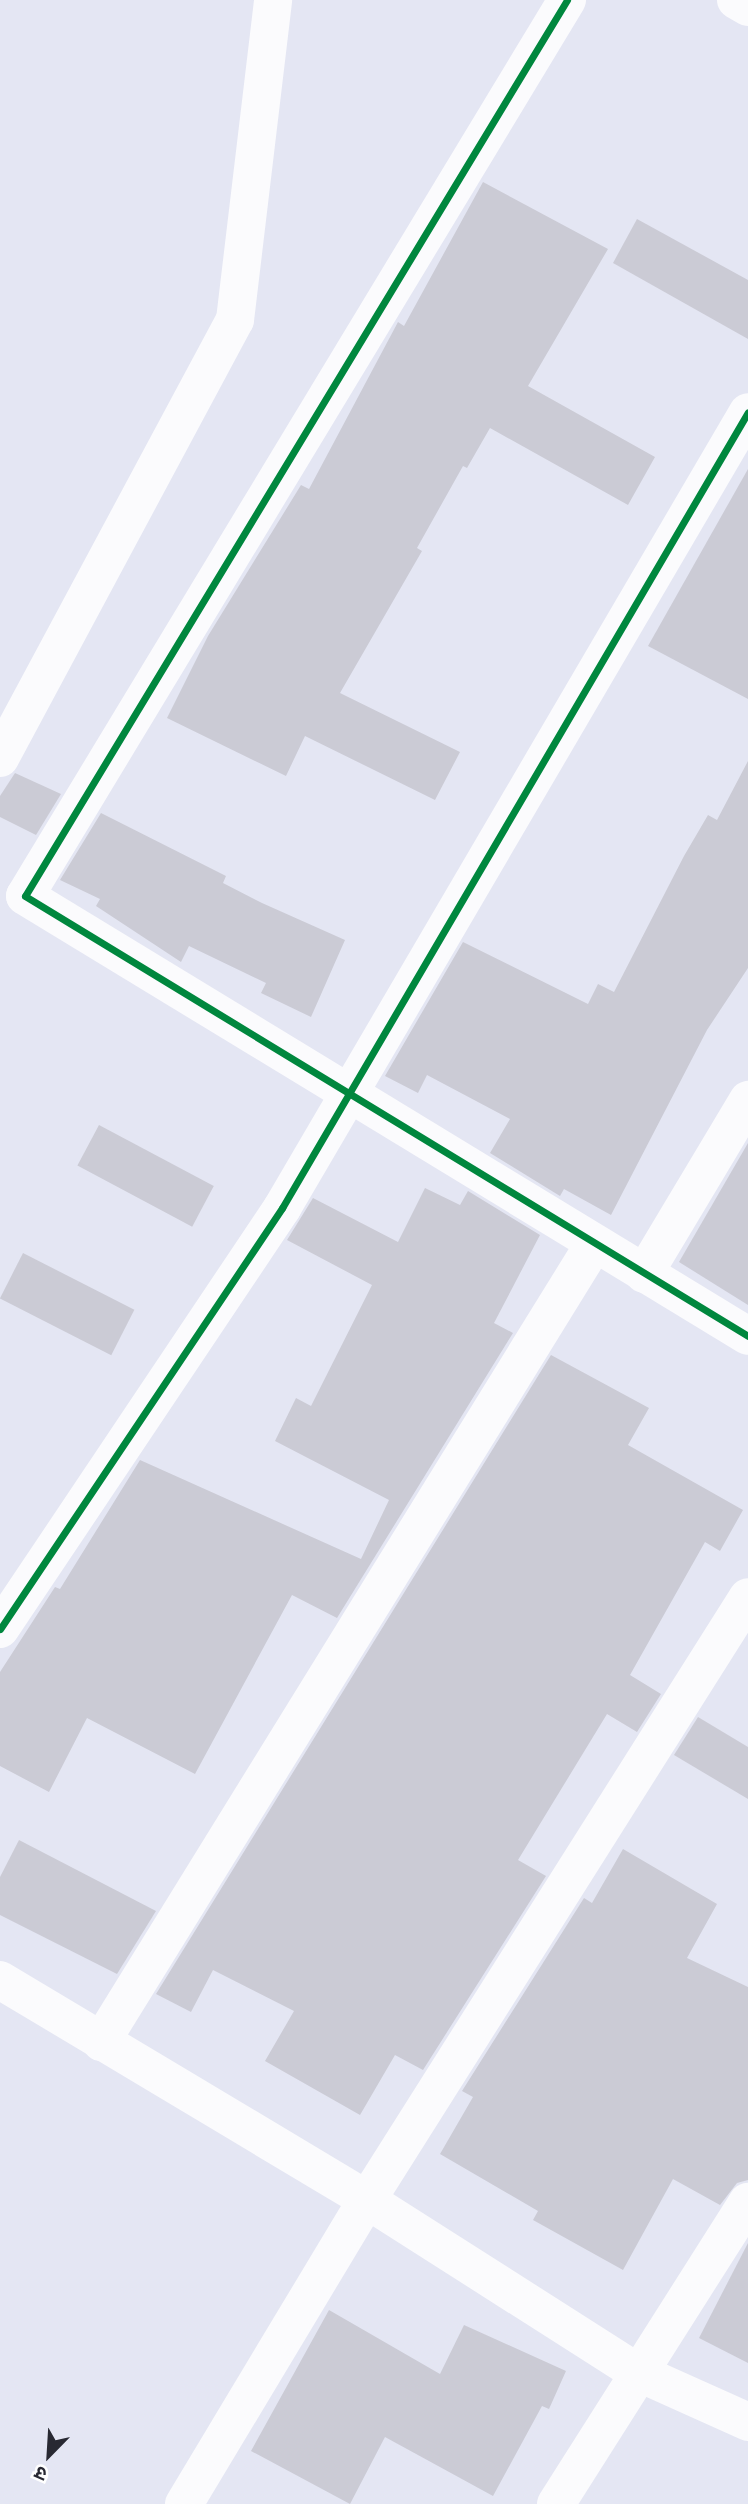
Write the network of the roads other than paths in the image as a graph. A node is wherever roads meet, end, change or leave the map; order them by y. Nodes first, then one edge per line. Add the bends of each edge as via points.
1 (273, 0) edge
2 (567, 0) edge
3 (736, 0) edge
4 (748, 7) edge
5 (748, 412) edge
6 (0, 758) edge
7 (350, 1095) junction
8 (748, 1100) edge
9 (594, 1244) junction
10 (644, 1274) junction
11 (748, 1336) edge
12 (748, 1597) edge
13 (0, 1629) edge
14 (0, 1980) edge
15 (101, 2042) junction
16 (367, 2200) junction
17 (748, 2202) edge
18 (637, 2372) junction
19 (748, 2422) edge
20 (184, 2504) edge
21 (556, 2504) edge

1 - 6 street via 235,320
2 - 7 street via 25,896
3 - 4 street
5 - 7 street
7 - 9 street
7 - 13 street via 282,1208
8 - 10 street
9 - 10 street
9 - 15 street
10 - 11 street
12 - 16 street
14 - 15 street
15 - 16 street
16 - 18 street
16 - 20 street
17 - 18 street
18 - 19 street
18 - 21 street

